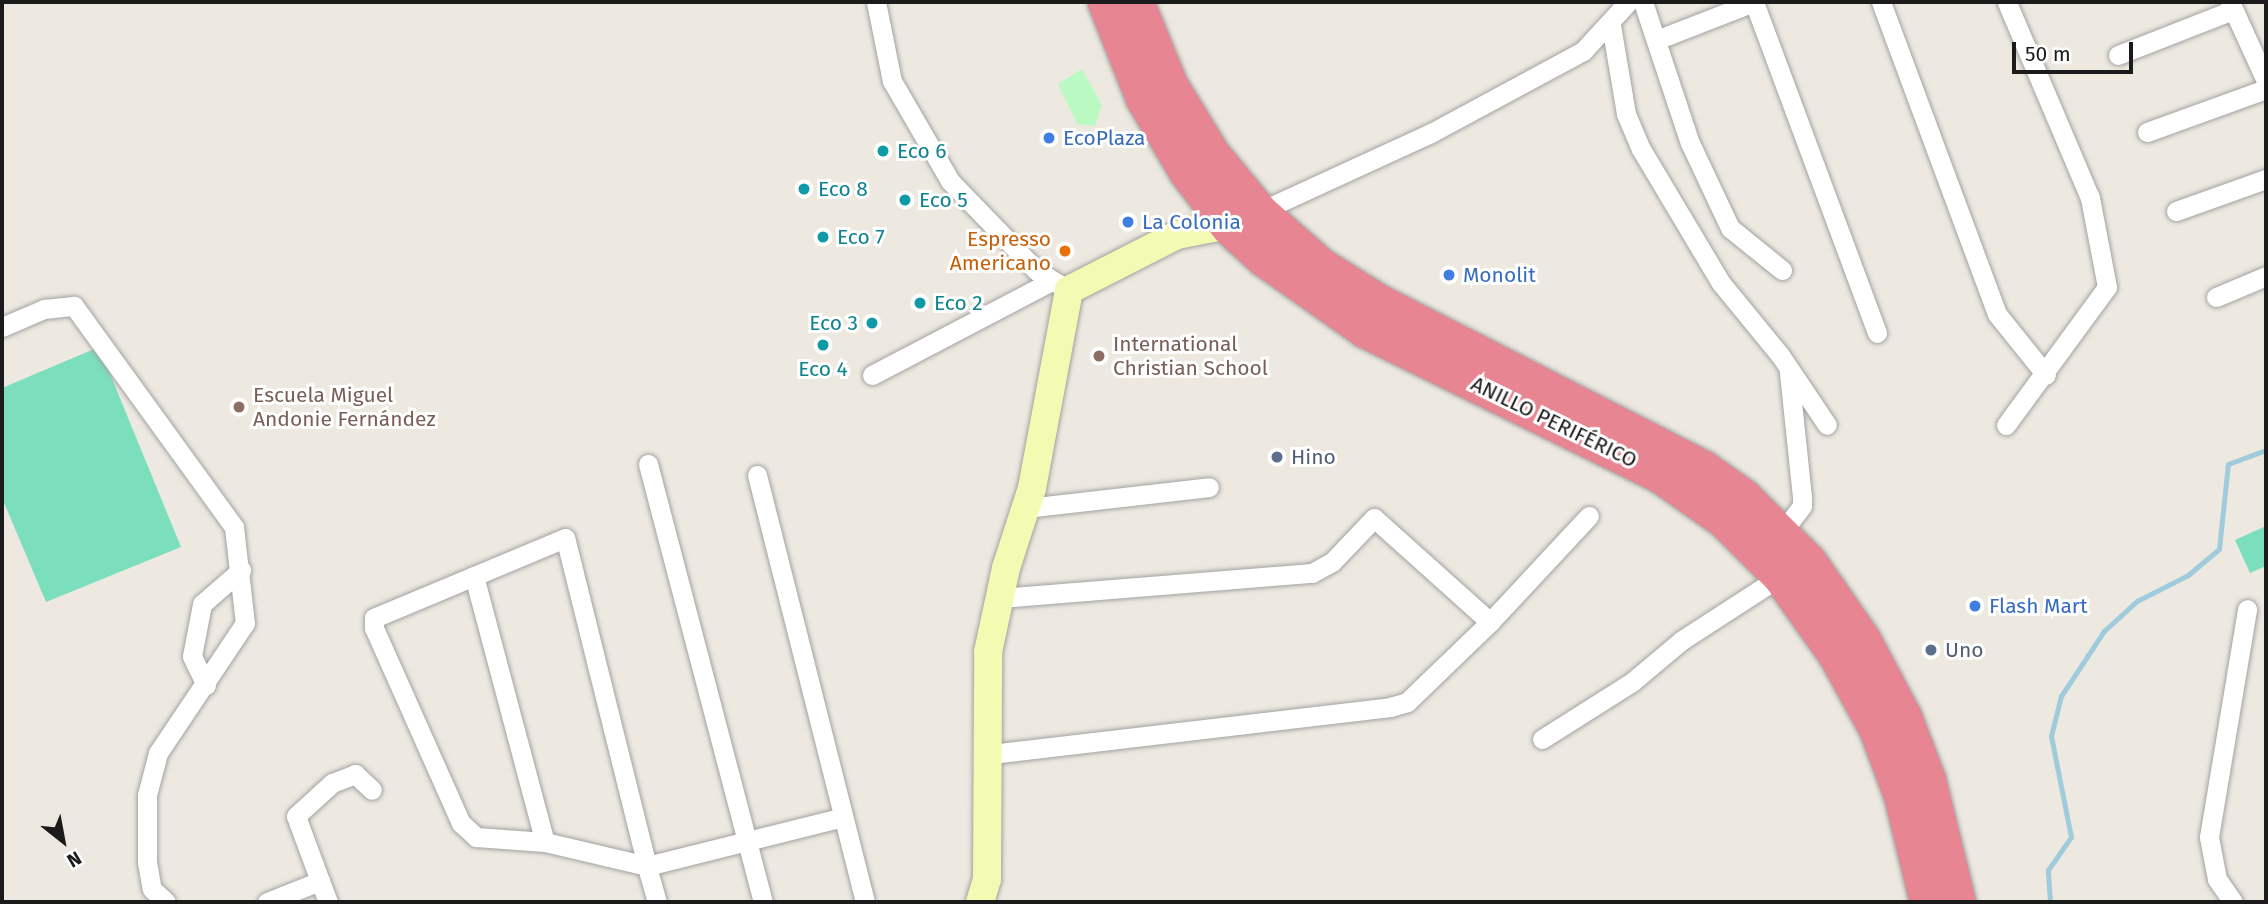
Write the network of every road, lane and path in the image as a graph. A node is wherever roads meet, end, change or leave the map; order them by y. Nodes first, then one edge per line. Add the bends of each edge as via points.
1 (876, 2) edge
2 (1105, 2) edge
3 (1135, 2) edge
4 (1628, 2) edge
5 (1643, 2) edge
6 (1754, 2) edge
7 (1881, 2) edge
8 (2007, 2) edge
9 (2232, 6) edge
10 (1611, 24) junction
11 (1659, 39) junction
12 (2118, 55) dead end
13 (2266, 81) edge
14 (2266, 89) edge
15 (2147, 132) dead end
16 (1187, 171) junction
17 (2266, 179) edge
18 (2176, 211) dead end
19 (1243, 219) junction
20 (1177, 234) junction
21 (1782, 271) dead end
22 (2266, 276) edge
23 (1061, 285) junction
24 (2216, 297) dead end
25 (2, 327) edge
26 (1877, 333) dead end
27 (1788, 369) junction
28 (872, 375) dead end
29 (2046, 375) junction
30 (1828, 425) dead end
31 (2006, 425) dead end
32 (648, 464) dead end
33 (757, 474) dead end
34 (1209, 487) dead end
35 (1026, 508) junction
36 (1589, 516) dead end
37 (1780, 535) junction
38 (241, 570) junction
39 (474, 576) junction
40 (1781, 576) junction
41 (1000, 598) junction
42 (2247, 609) dead end
43 (1490, 622) junction
44 (206, 685) junction
45 (1542, 740) dead end
46 (991, 754) junction
47 (372, 790) dead end
48 (843, 817) junction
49 (747, 839) junction
50 (545, 842) junction
51 (646, 866) junction
52 (320, 881) junction
53 (166, 902) edge
54 (267, 902) edge
55 (328, 902) edge
56 (657, 902) edge
57 (763, 902) edge
58 (864, 902) edge
59 (980, 902) edge
60 (1928, 902) edge
61 (1957, 902) edge
62 (2233, 902) edge

1 - 23 street via 892,81 950,181 1037,271
2 - 16 highway, ANILLO PERIFÉRICO via 1144,98
3 - 19 highway, ANILLO PERIFÉRICO via 1169,85
4 - 10 street
5 - 11 street
6 - 11 street
6 - 26 street
7 - 29 street via 1997,314
8 - 29 street via 2090,198 2107,287
9 - 12 street
9 - 13 street
10 - 19 street via 1583,51 1431,133
10 - 27 street via 1626,114 1637,141 1721,283
11 - 21 street via 1690,143 1730,228
14 - 15 street
16 - 19 highway, ANILLO PERIFÉRICO
16 - 20 street via 1195,195 1192,210
17 - 18 street
19 - 20 street
19 - 37 highway, ANILLO PERIFÉRICO via 1379,303 1703,470 1743,497
19 - 40 highway, ANILLO PERIFÉRICO via 1303,289 1365,329 1660,474 1724,519
20 - 23 street
22 - 24 street
23 - 28 street
23 - 35 street
25 - 38 street via 44,309 75,306 234,527
27 - 30 street
27 - 37 street via 1802,506
29 - 31 street
32 - 49 street
33 - 48 street
34 - 35 street
35 - 41 street
36 - 43 street
37 - 61 highway, ANILLO PERIFÉRICO via 1808,562 1862,640 1903,717 1927,780
38 - 44 street via 245,623
38 - 44 street via 202,604 192,656
39 - 50 street
39 - 50 street via 374,618 374,628 461,823 476,837
39 - 51 street via 565,538
40 - 45 street
40 - 60 highway, ANILLO PERIFÉRICO via 1838,655 1877,728 1902,795
41 - 43 street via 1312,573 1332,562 1374,517
41 - 46 street via 987,663
42 - 62 street via 2208,837 2217,878
43 - 46 street via 1421,691 1390,707
44 - 53 street via 158,753 147,795 148,871 152,889
46 - 59 street via 987,879
47 - 52 street via 355,774 332,783 296,816
48 - 49 street
48 - 58 street
49 - 51 street
49 - 57 street
50 - 51 street
51 - 56 street
52 - 54 street
52 - 55 street

